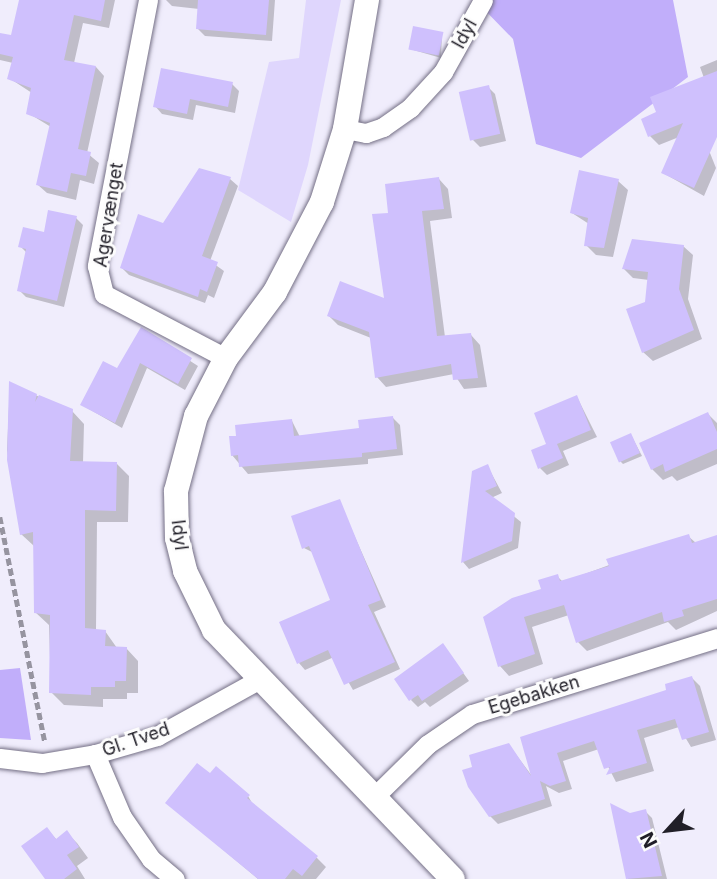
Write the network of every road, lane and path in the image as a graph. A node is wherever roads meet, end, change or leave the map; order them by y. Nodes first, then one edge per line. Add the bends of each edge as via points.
1 (148, 0) edge
2 (367, 0) edge
3 (483, 0) edge
4 (345, 129) junction
5 (226, 358) junction
6 (0, 517) edge
7 (717, 638) edge
8 (260, 679) junction
9 (95, 754) junction
10 (0, 758) edge
11 (49, 761) junction
12 (375, 796) junction
13 (175, 879) edge
14 (453, 879) edge

1 - 5 street, Agervænget via 97,266 104,294
2 - 4 street, Idyl
3 - 4 street, Idyl via 443,72 411,108 383,127 366,132
4 - 5 street, Idyl via 322,202 304,237 275,292
5 - 8 street, Idyl via 184,449 176,491 177,538 186,571 214,630
6 - 11 path
7 - 12 street, Egebakken via 472,714 428,744
8 - 9 street, Gl. Tved via 157,736
8 - 12 street, Idyl
9 - 11 street, Gl. Tved
9 - 13 street via 122,817 151,859
10 - 11 street, Gl. Tved
12 - 14 street, Idyl

